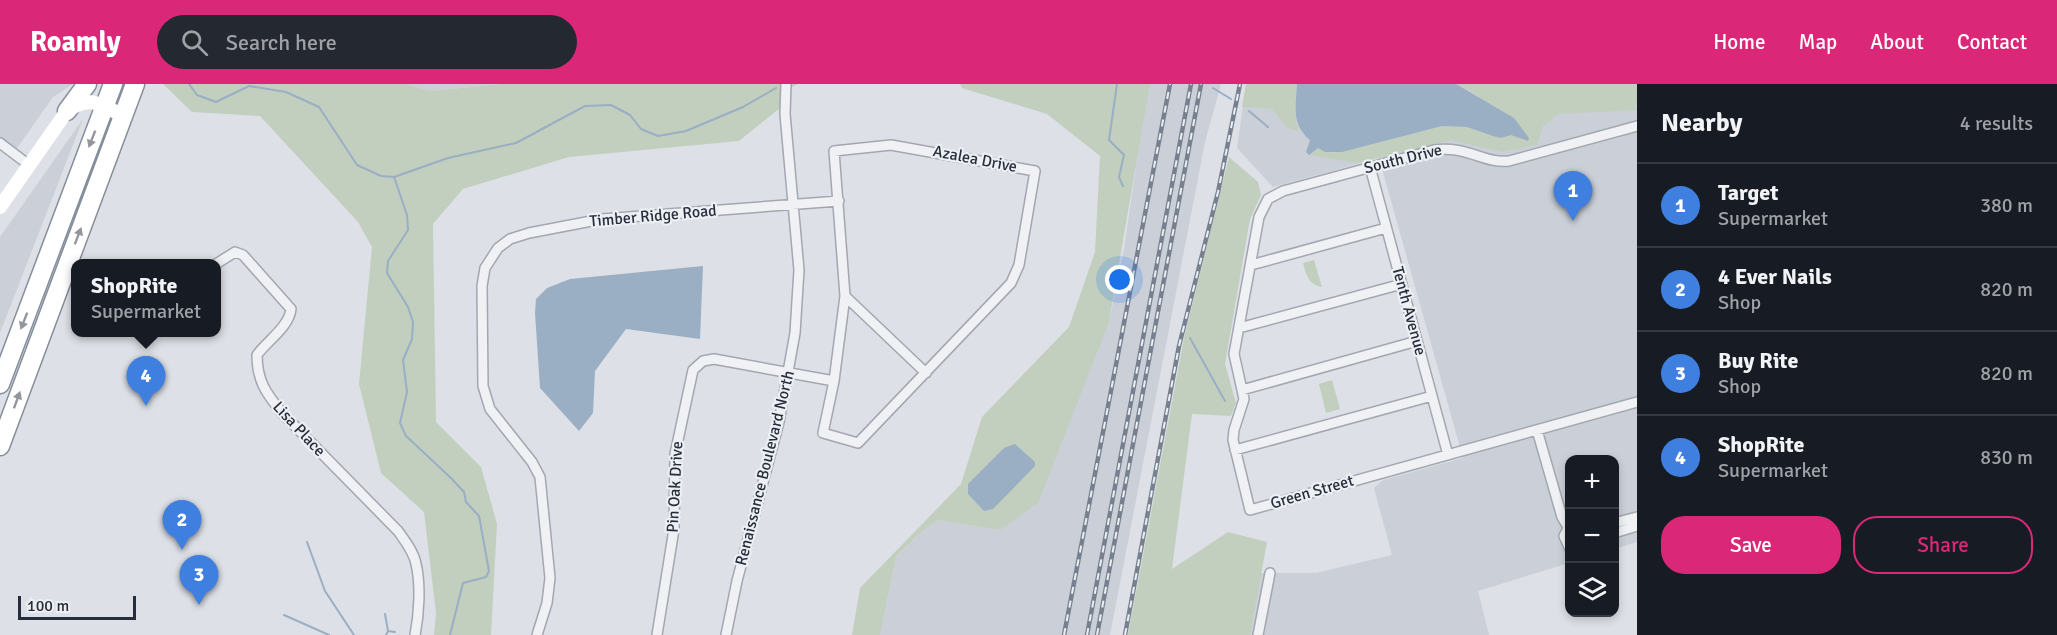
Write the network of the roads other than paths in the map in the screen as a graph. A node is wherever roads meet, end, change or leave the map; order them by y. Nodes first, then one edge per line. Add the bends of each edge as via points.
1 (87, 84) edge
2 (112, 84) edge
3 (135, 84) edge
4 (786, 84) edge
5 (104, 107) junction
6 (67, 111) junction
7 (123, 116) junction
8 (1637, 126) edge
9 (0, 143) edge
10 (29, 165) junction
11 (1370, 167) junction
12 (1274, 194) joint
13 (839, 201) junction
14 (792, 206) junction
15 (0, 207) edge
16 (1386, 228) junction
17 (221, 261) edge
18 (1251, 265) junction
19 (1402, 284) junction
20 (845, 296) junction
21 (1239, 328) junction
22 (1417, 341) junction
23 (926, 373) junction
24 (789, 374) junction
25 (834, 381) junction
26 (0, 384) edge
27 (1242, 390) junction
28 (1432, 396) junction
29 (1637, 402) edge
30 (1537, 430) junction
31 (3, 438) edge
32 (1235, 450) junction
33 (1448, 455) junction
34 (1637, 517) edge
35 (1565, 522) edge
36 (1619, 522) edge
37 (1637, 526) edge
38 (1619, 531) edge
39 (1270, 573) dead end
40 (415, 635) edge
41 (537, 635) edge
42 (657, 635) edge
43 (726, 635) edge
44 (1258, 635) edge

1 - 6 highway
2 - 5 highway
3 - 7 highway
4 - 14 street, Renaissance Boulevard North
5 - 6 street via 90,101 80,102
5 - 7 street
5 -> 26 highway
6 - 10 street
31 -> 7 highway
8 - 11 street, South Drive via 1509,161 1451,148
9 - 10 street
10 - 15 street
11 - 12 street, South Drive
11 - 16 street, Tenth Avenue
12 - 18 street, Green Street via 1260,212
13 - 14 street
13 - 20 street, Azalea Drive
13 - 23 street, Azalea Drive via 834,151 891,145 1035,171 1019,265 1011,283
14 - 24 street, Renaissance Boulevard North via 799,270
14 - 41 street, Timber Ridge Road via 639,214 529,233 510,238 485,268 483,386 490,409 532,462 544,498 550,578
16 - 18 street
16 - 19 street, Tenth Avenue
17 - 40 street, Lisa Place via 235,252 243,255 291,309 285,324 257,355 257,374 282,413 411,549 417,565
18 - 21 street, Green Street
19 - 21 street
19 - 22 street, Tenth Avenue
20 - 23 street
20 - 25 street, Azalea Drive
21 - 27 street, Green Street via 1234,359
22 - 27 street
22 - 28 street, Tenth Avenue
23 - 25 street, Azalea Drive via 858,443 823,433
24 - 25 street
24 - 42 street, Pin Oak Drive via 714,359 703,361 693,370 675,454 674,529
24 - 43 street, Renaissance Boulevard North
27 - 32 street, Green Street via 1243,406 1234,430
28 - 32 street
28 - 33 street, Tenth Avenue
29 - 30 street
30 - 33 street
30 - 35 street
32 - 33 street, Green Street via 1250,510
34 - 36 street
37 - 38 street
39 - 44 street

